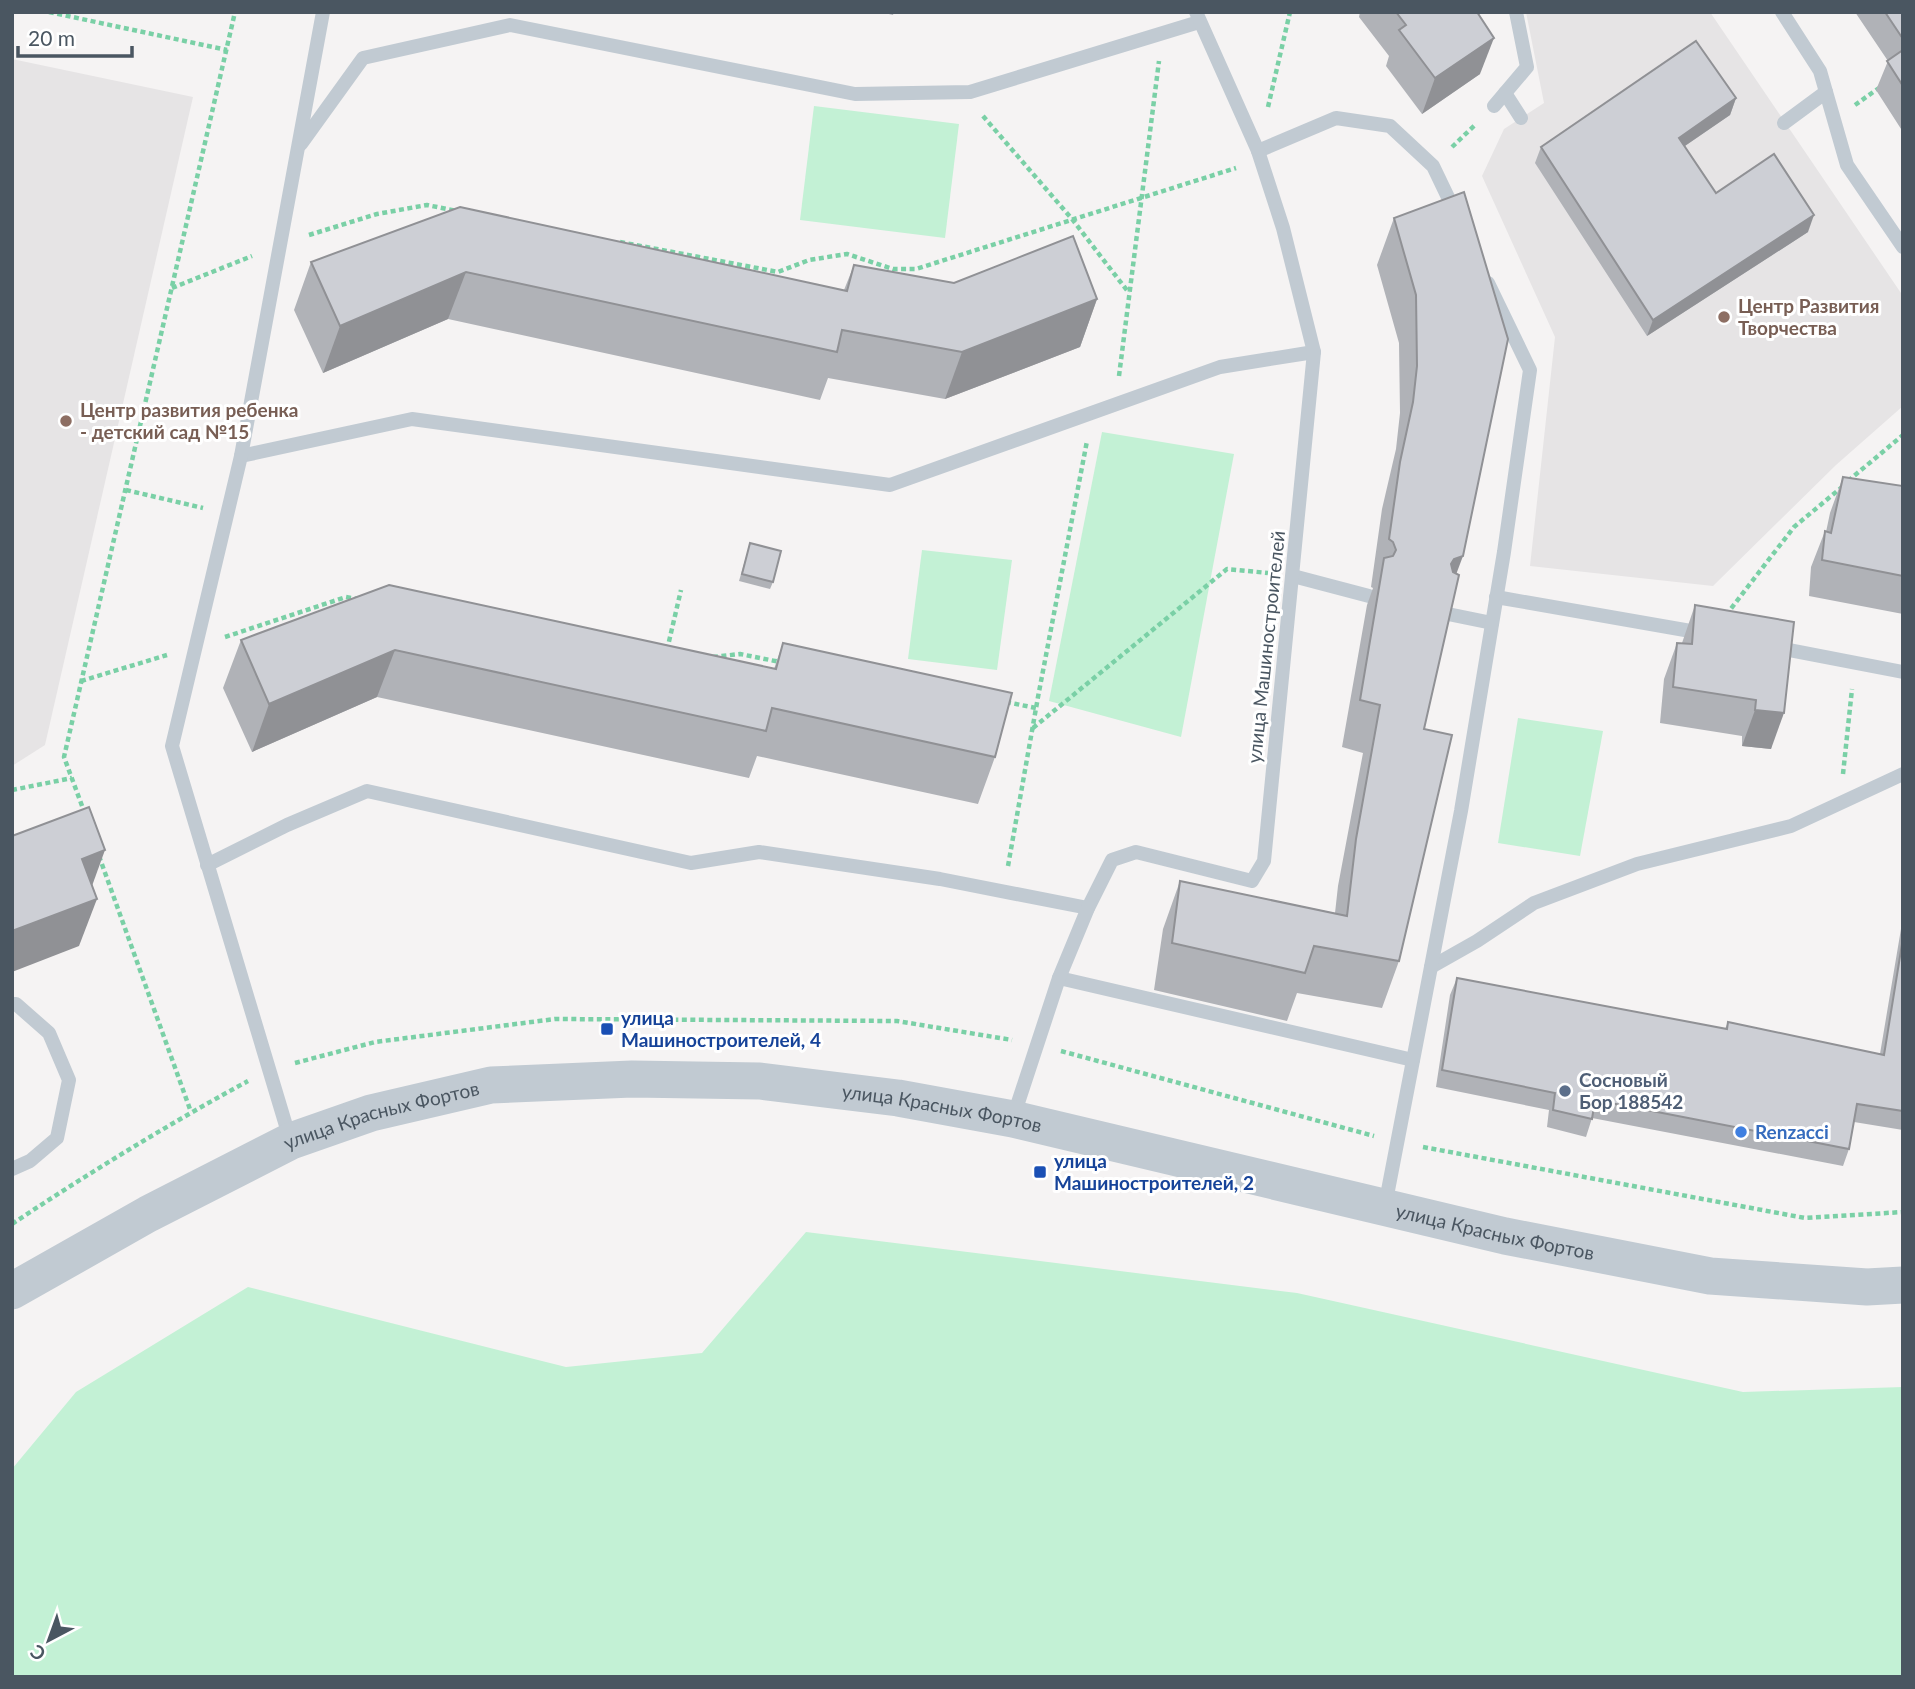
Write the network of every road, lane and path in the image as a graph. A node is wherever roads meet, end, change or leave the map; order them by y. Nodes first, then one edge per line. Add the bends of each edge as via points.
1 (50, 12) edge
2 (235, 12) edge
3 (323, 12) edge
4 (1290, 12) edge
5 (1516, 12) edge
6 (1782, 12) edge
7 (1198, 17) edge
8 (227, 50) junction
9 (1159, 59) dead end
10 (1887, 83) edge
11 (962, 92) junction
12 (1826, 92) junction
13 (1505, 93) junction
14 (1494, 106) joint
15 (1521, 118) dead end
16 (1834, 119) junction
17 (1784, 123) dead end
18 (299, 148) junction
19 (1260, 155) junction
20 (1433, 166) junction
21 (1142, 197) junction
22 (468, 213) edge
23 (1072, 219) junction
24 (1461, 226) edge
25 (616, 241) edge
26 (280, 244) junction
27 (1903, 247) edge
28 (1484, 274) edge
29 (172, 289) junction
30 (1130, 293) junction
31 (1314, 352) junction
32 (1116, 404) junction
33 (1092, 413) junction
34 (1903, 435) edge
35 (241, 456) junction
36 (125, 490) junction
37 (227, 513) junction
38 (1293, 576) junction
39 (681, 590) dead end
40 (1369, 596) dead end
41 (1496, 597) junction
42 (359, 600) edge
43 (1443, 613) edge
44 (1492, 623) junction
45 (1710, 635) joint
46 (1763, 645) edge
47 (195, 647) junction
48 (702, 658) edge
49 (665, 662) edge
50 (780, 662) edge
51 (1855, 663) junction
52 (1903, 672) edge
53 (81, 681) junction
54 (996, 700) edge
55 (1036, 708) junction
56 (1032, 729) junction
57 (1903, 774) edge
58 (72, 778) junction
59 (12, 790) edge
60 (1840, 803) junction
61 (85, 816) edge
62 (99, 855) edge
63 (207, 865) junction
64 (1004, 892) junction
65 (1088, 908) junction
66 (1431, 967) junction
67 (1059, 978) junction
68 (12, 1004) edge
69 (1413, 1060) junction
70 (191, 1112) dead end
71 (1013, 1119) junction
72 (1357, 1133) dead end
73 (291, 1141) junction
74 (1396, 1141) junction
75 (12, 1169) edge
76 (1385, 1209) junction
77 (1903, 1212) edge
78 (1903, 1285) edge
79 (12, 1291) edge

1 - 8 path
2 - 8 path
3 - 18 lane
4 - 19 path
5 - 13 lane via 1527,67
6 - 12 lane via 1820,71
7 - 11 lane
7 - 19 lane, улица Машиностроителей
8 - 29 path
9 - 21 path
10 - 16 path
11 - 18 lane via 855,94 510,25 363,58
11 - 23 path
12 - 16 lane
12 - 17 lane
13 - 14 lane
13 - 15 lane
14 - 20 path
16 - 27 lane via 1847,165
18 - 26 lane
19 - 20 lane via 1336,118 1390,126
19 - 21 path
19 - 31 lane, улица Машиностроителей
20 - 24 lane
21 - 23 path
21 - 30 path
22 - 26 path via 427,205 377,214
23 - 25 path via 916,269 893,269 847,254 809,260 778,272
23 - 30 path
26 - 29 path
26 - 35 lane
28 - 41 lane via 1530,370
29 - 36 path
30 - 32 path
31 - 32 lane via 1220,367
31 - 38 lane, улица Машиностроителей
32 - 33 lane
33 - 35 lane via 890,485 412,419
33 - 55 path
34 - 45 path via 1794,527
35 - 37 lane
36 - 37 path
36 - 53 path
37 - 47 lane
38 - 40 lane
38 - 56 path via 1227,569
38 - 65 lane, улица Машиностроителей via 1264,861 1252,881 1136,852 1112,860
39 - 49 path
41 - 44 lane
41 - 45 lane
42 - 47 path via 346,597
43 - 44 lane
44 - 66 lane
46 - 51 lane
47 - 53 path
47 - 63 lane via 172,746
48 - 50 path via 740,654
51 - 52 lane
51 - 60 path
53 - 58 path via 64,757
54 - 55 path
55 - 56 path
56 - 64 path
57 - 60 lane
58 - 59 path
58 - 61 path
60 - 66 lane via 1791,826 1637,864 1534,904
62 - 70 path
63 - 64 lane via 367,791 691,863 760,852
63 - 73 lane
64 - 65 lane
65 - 67 lane, улица Машиностроителей
66 - 69 lane
67 - 69 lane
67 - 71 lane, улица Машиностроителей
68 - 75 lane via 50,1033 69,1080 57,1138 30,1161
69 - 74 lane
71 - 73 street, улица Красных Фортов via 898,1098 760,1081 632,1079 491,1085 370,1113
71 - 76 street, улица Красных Фортов
72 - 74 path
73 - 79 street, улица Красных Фортов
74 - 76 lane
74 - 77 path via 1805,1218
76 - 78 street, улица Красных Фортов via 1710,1276 1867,1287

